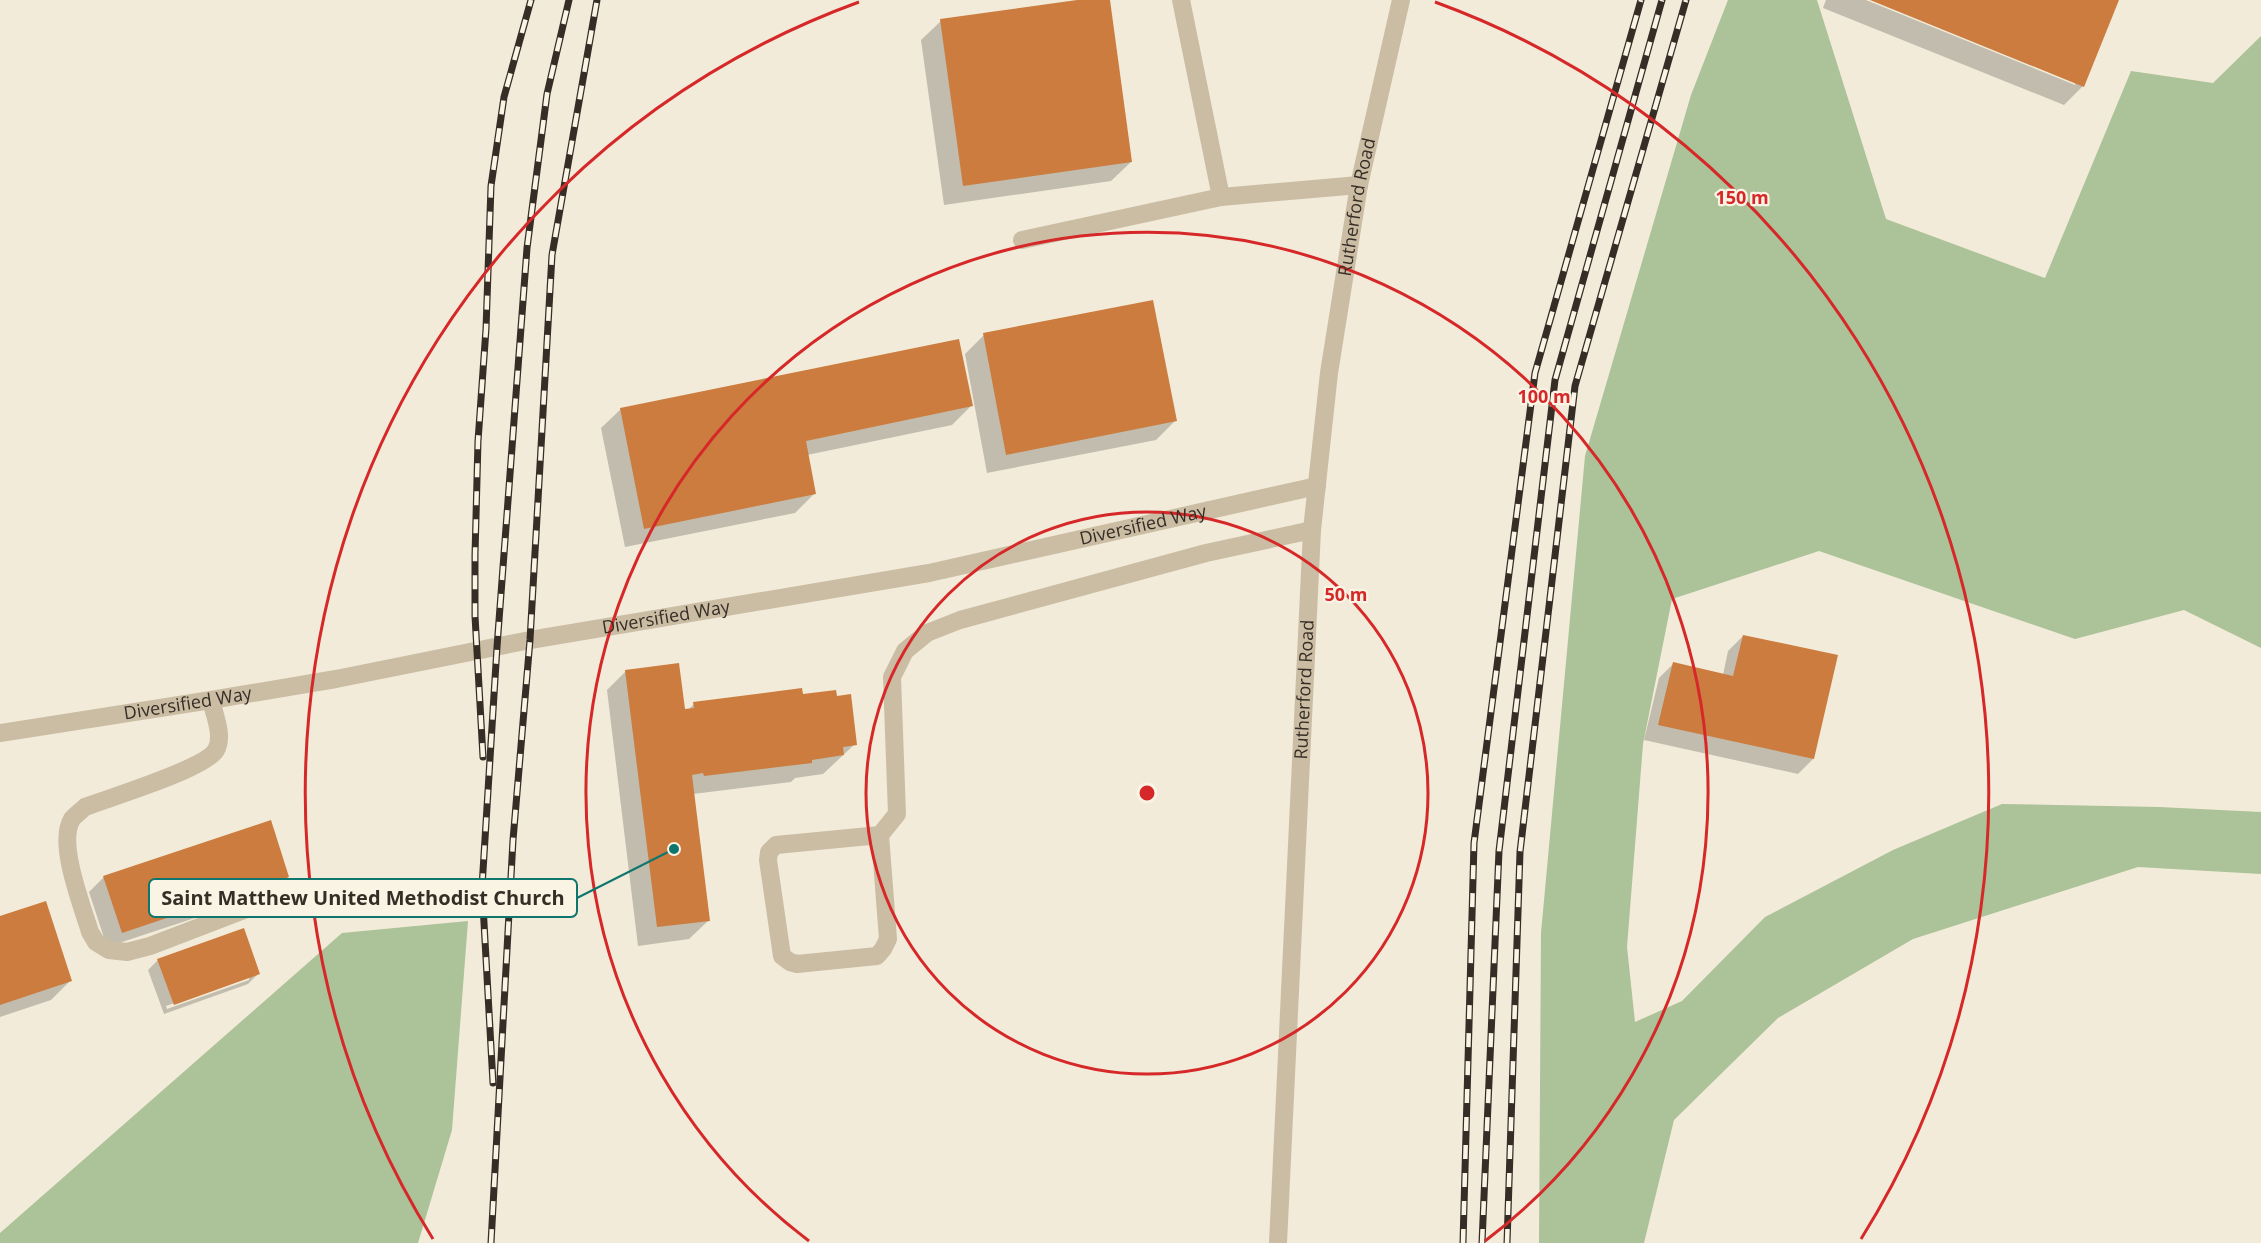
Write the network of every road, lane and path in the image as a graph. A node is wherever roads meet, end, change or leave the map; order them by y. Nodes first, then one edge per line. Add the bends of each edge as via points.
1 (1181, 0) edge
2 (1401, 0) edge
3 (1359, 185) junction
4 (1221, 197) junction
5 (1022, 240) dead end
6 (1317, 486) junction
7 (1312, 530) junction
8 (211, 700) junction
9 (6, 733) edge
10 (879, 835) junction
11 (278, 897) dead end
12 (1278, 1243) edge

1 - 4 street
2 - 3 street, Rutherford Road
3 - 4 street
3 - 6 street, Rutherford Road via 1329,373
4 - 5 street
6 - 7 street, Rutherford Road
6 - 8 street, Diversified Way via 929,573 530,640
7 - 10 street via 1206,553 960,620 927,633 905,651 892,677 897,814
7 - 12 street, Rutherford Road
8 - 9 street, Diversified Way
8 - 11 street via 220,738 210,758 85,807 72,819 66,851 90,932 96,942 109,950 127,952
10 - 10 street via 776,845 769,852 782,956 797,964 877,956 883,949 888,939

